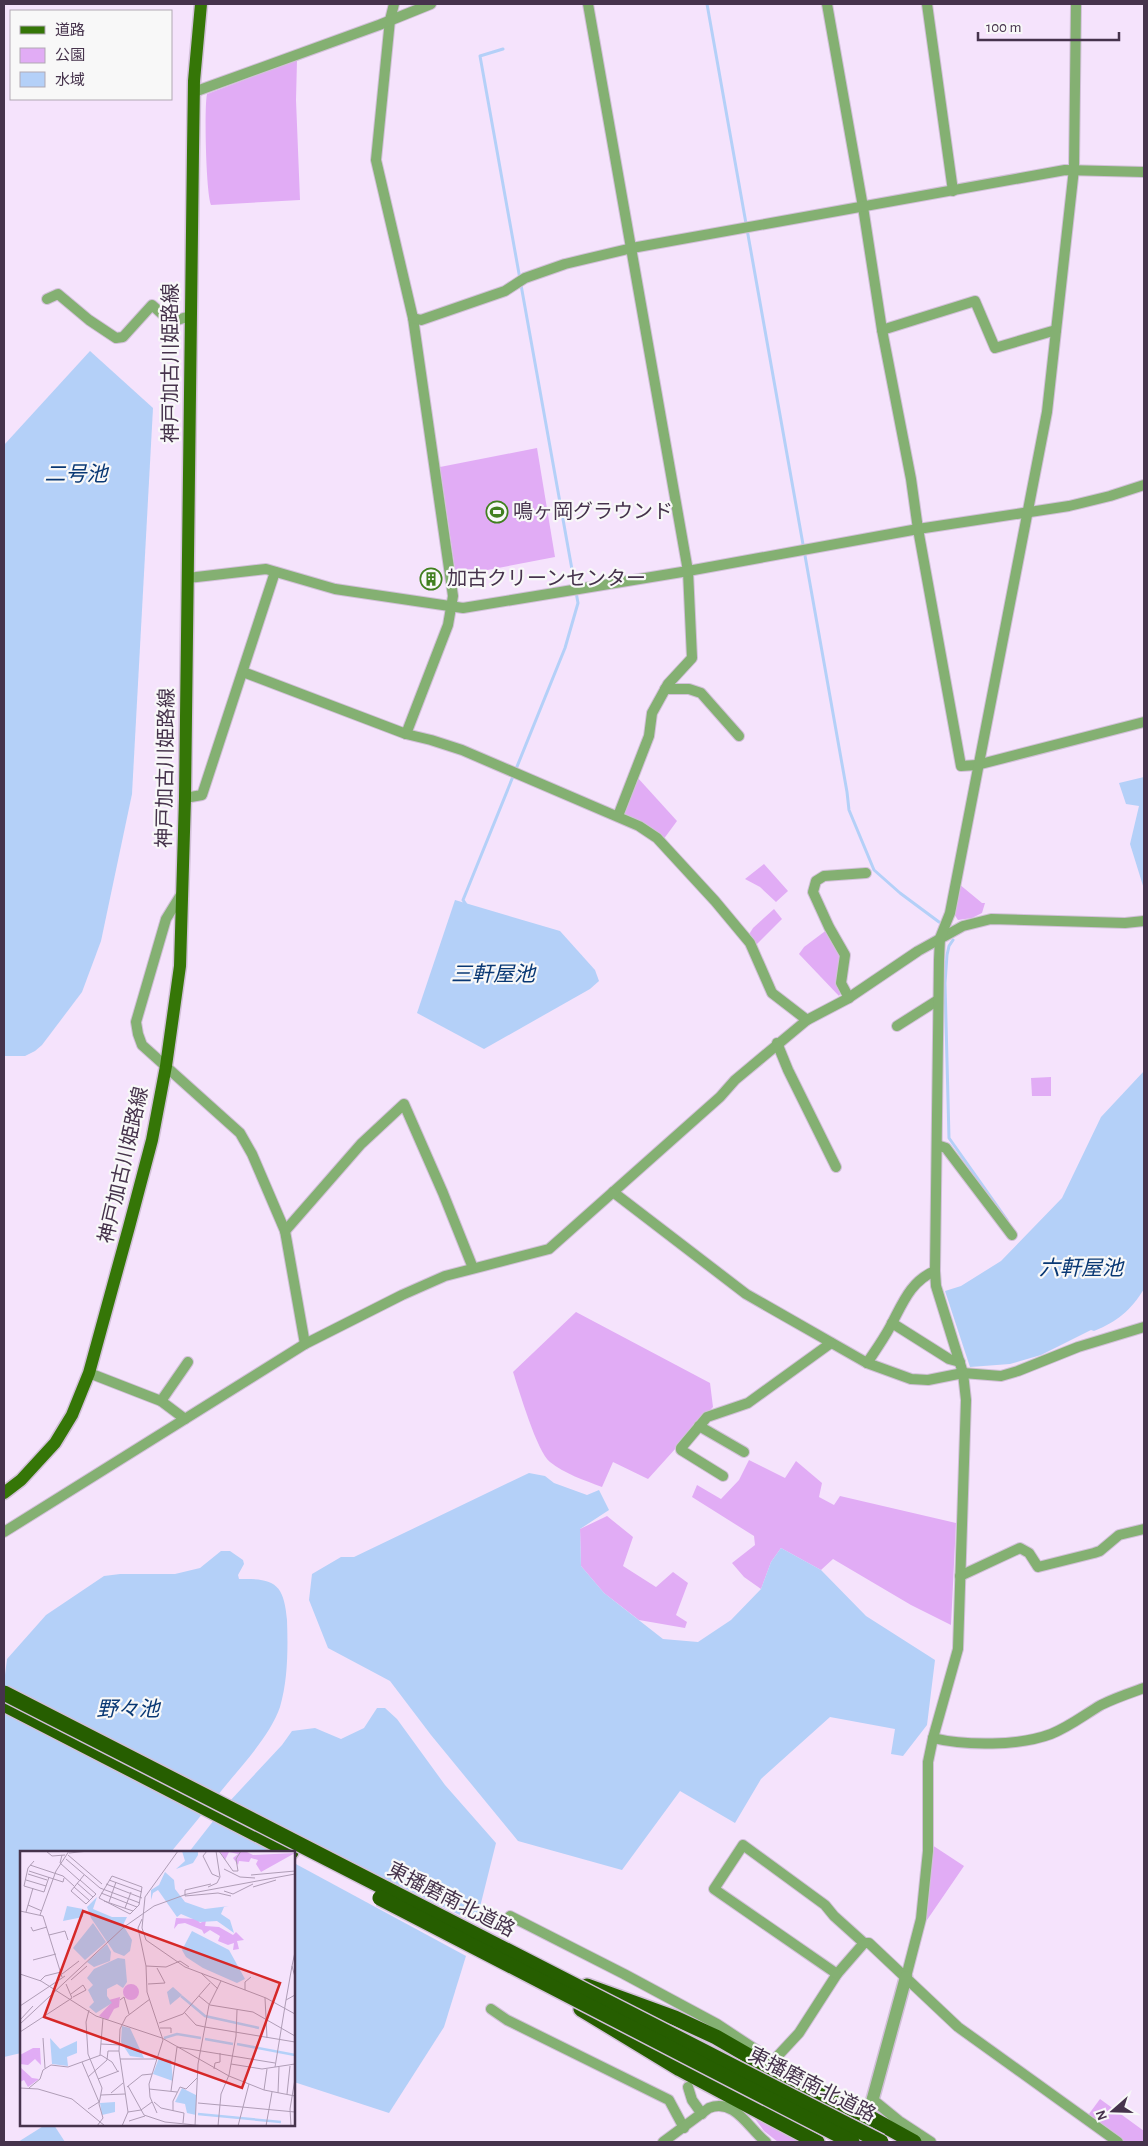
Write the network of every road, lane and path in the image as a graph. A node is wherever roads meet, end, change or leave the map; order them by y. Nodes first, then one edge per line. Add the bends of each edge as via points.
1 (201, 4) edge
2 (394, 4) edge
3 (431, 4) edge
4 (588, 4) edge
5 (827, 4) edge
6 (927, 4) edge
7 (1076, 4) edge
8 (390, 20) junction
9 (194, 92) junction
10 (1074, 169) junction
11 (1144, 172) edge
12 (953, 191) junction
13 (863, 207) junction
14 (632, 248) junction
15 (47, 299) dead end
16 (190, 316) junction
17 (413, 318) junction
18 (882, 330) junction
19 (1056, 330) junction
20 (1144, 484) edge
21 (1028, 512) junction
22 (918, 529) junction
23 (688, 571) junction
24 (275, 572) junction
25 (188, 578) junction
26 (452, 607) junction
27 (243, 672) junction
28 (665, 689) junction
29 (1144, 722) edge
30 (406, 734) junction
31 (739, 736) dead end
32 (977, 765) junction
33 (185, 798) junction
34 (618, 816) junction
35 (866, 872) dead end
36 (182, 893) junction
37 (1144, 921) edge
38 (940, 938) junction
39 (849, 998) junction
40 (938, 1000) junction
41 (807, 1020) junction
42 (896, 1026) dead end
43 (777, 1043) junction
44 (166, 1066) junction
45 (937, 1146) junction
46 (836, 1167) dead end
47 (614, 1192) junction
48 (285, 1231) junction
49 (1012, 1235) dead end
50 (473, 1268) junction
51 (935, 1271) junction
52 (892, 1323) junction
53 (1144, 1327) edge
54 (831, 1343) junction
55 (305, 1344) junction
56 (188, 1362) dead end
57 (960, 1362) junction
58 (868, 1363) junction
59 (88, 1373) junction
60 (963, 1373) junction
61 (161, 1401) junction
62 (185, 1418) junction
63 (699, 1426) junction
64 (744, 1452) dead end
65 (723, 1476) dead end
66 (4, 1493) edge
67 (1144, 1529) edge
68 (4, 1532) edge
69 (960, 1576) junction
70 (1144, 1688) edge
71 (4, 1693) edge
72 (4, 1704) edge
73 (932, 1738) junction
74 (288, 1851) edge
75 (295, 1854) edge
76 (510, 1916) dead end
77 (864, 1943) junction
78 (837, 1974) junction
79 (543, 1977) junction
80 (906, 1977) junction
81 (491, 2008) dead end
82 (688, 2088) dead end
83 (872, 2100) junction
84 (702, 2114) junction
85 (869, 2117) junction
86 (684, 2128) junction
87 (663, 2142) edge
88 (766, 2142) edge
89 (817, 2142) edge
90 (852, 2142) edge
91 (861, 2142) edge
92 (881, 2142) edge
93 (914, 2142) edge
94 (931, 2142) edge
95 (1118, 2142) edge

1 - 9 main road, 神戸加古川姫路線
2 - 8 street
3 - 8 street
4 - 14 street
5 - 13 street
6 - 12 street
7 - 10 street
8 - 9 street
8 - 17 street via 376,160
9 - 16 main road, 神戸加古川姫路線
10 - 11 street
10 - 12 street
10 - 19 street
12 - 13 street
13 - 14 street
13 - 18 street
14 - 17 street via 565,264 525,278 505,291 421,320
14 - 23 street
15 - 16 street via 58,294 116,338 123,337 152,305 171,322
16 - 25 main road, 神戸加古川姫路線
17 - 26 street
18 - 19 street via 975,301 995,348
18 - 22 street
19 - 21 street via 1047,412
20 - 21 street via 1077,504
21 - 22 street
21 - 32 street
22 - 23 street
22 - 32 street via 961,766
23 - 26 street
23 - 28 street via 692,658
24 - 25 street via 266,569
24 - 26 street via 334,589
24 - 27 street
25 - 33 main road, 神戸加古川姫路線
26 - 30 street
27 - 30 street
27 - 33 street via 202,795
28 - 31 street via 689,689 701,693
28 - 34 street via 652,714 649,736
29 - 32 street
30 - 34 street via 462,750
32 - 38 street via 950,913
33 - 36 main road, 神戸加古川姫路線
34 - 41 street via 657,838 750,943 772,993
35 - 39 street via 824,876 816,881 813,892 845,955 841,983
36 - 44 main road, 神戸加古川姫路線 via 180,966
36 - 44 street via 166,919 136,1022 142,1045
37 - 38 street via 991,920 963,926
38 - 39 street
38 - 40 street
39 - 41 street
40 - 42 street
40 - 45 street
41 - 43 street
43 - 46 street
43 - 47 street
44 - 48 street via 240,1133
44 - 59 main road, 神戸加古川姫路線 via 147,1158
45 - 49 street via 946,1148
45 - 51 street
47 - 50 street via 549,1249
47 - 54 street via 746,1294
48 - 50 street via 362,1144 404,1104
48 - 55 street
50 - 55 street via 424,1285
51 - 52 street via 919,1280 905,1297
51 - 57 street via 936,1286
52 - 57 street
52 - 58 street
53 - 60 street via 1001,1376
54 - 58 street
54 - 63 street via 748,1403 711,1414
55 - 62 street
56 - 61 street
57 - 60 street
58 - 60 street via 912,1379 928,1380
59 - 61 street
59 - 66 main road, 神戸加古川姫路線 via 72,1414 55,1443 21,1480
60 - 69 street via 965,1425
61 - 62 street
62 - 68 street
63 - 64 street
63 - 65 street via 681,1450
67 - 69 street via 1119,1535 1100,1551 1038,1567 1029,1552 1020,1548
69 - 73 street via 958,1649
70 - 73 street via 1102,1705 1051,1734 1030,1741 987,1743
71 - 79 highway, 東播磨南北道路, bridge
72 - 74 highway, 東播磨南北道路
73 - 80 street via 928,1762 928,1850 921,1918
75 - 79 highway, 東播磨南北道路, bridge
76 - 78 street via 717,2024 772,2061 799,2033
77 - 78 street
77 - 78 street via 826,1905 743,1845 714,1889
77 - 80 street via 869,1943
79 - 85 highway, bridge via 646,2008 716,2038 799,2085
79 - 89 highway, bridge via 633,2041
79 - 90 highway, 東播磨南北道路, bridge
79 - 92 highway, 東播磨南北道路, bridge
80 - 83 street
80 - 95 street via 958,2027
81 - 86 street via 498,2019 669,2100
82 - 84 street
83 - 85 street
83 - 94 street
84 - 86 street
84 - 88 street via 723,2105 742,2116
85 - 91 street
85 - 93 highway
86 - 87 street

